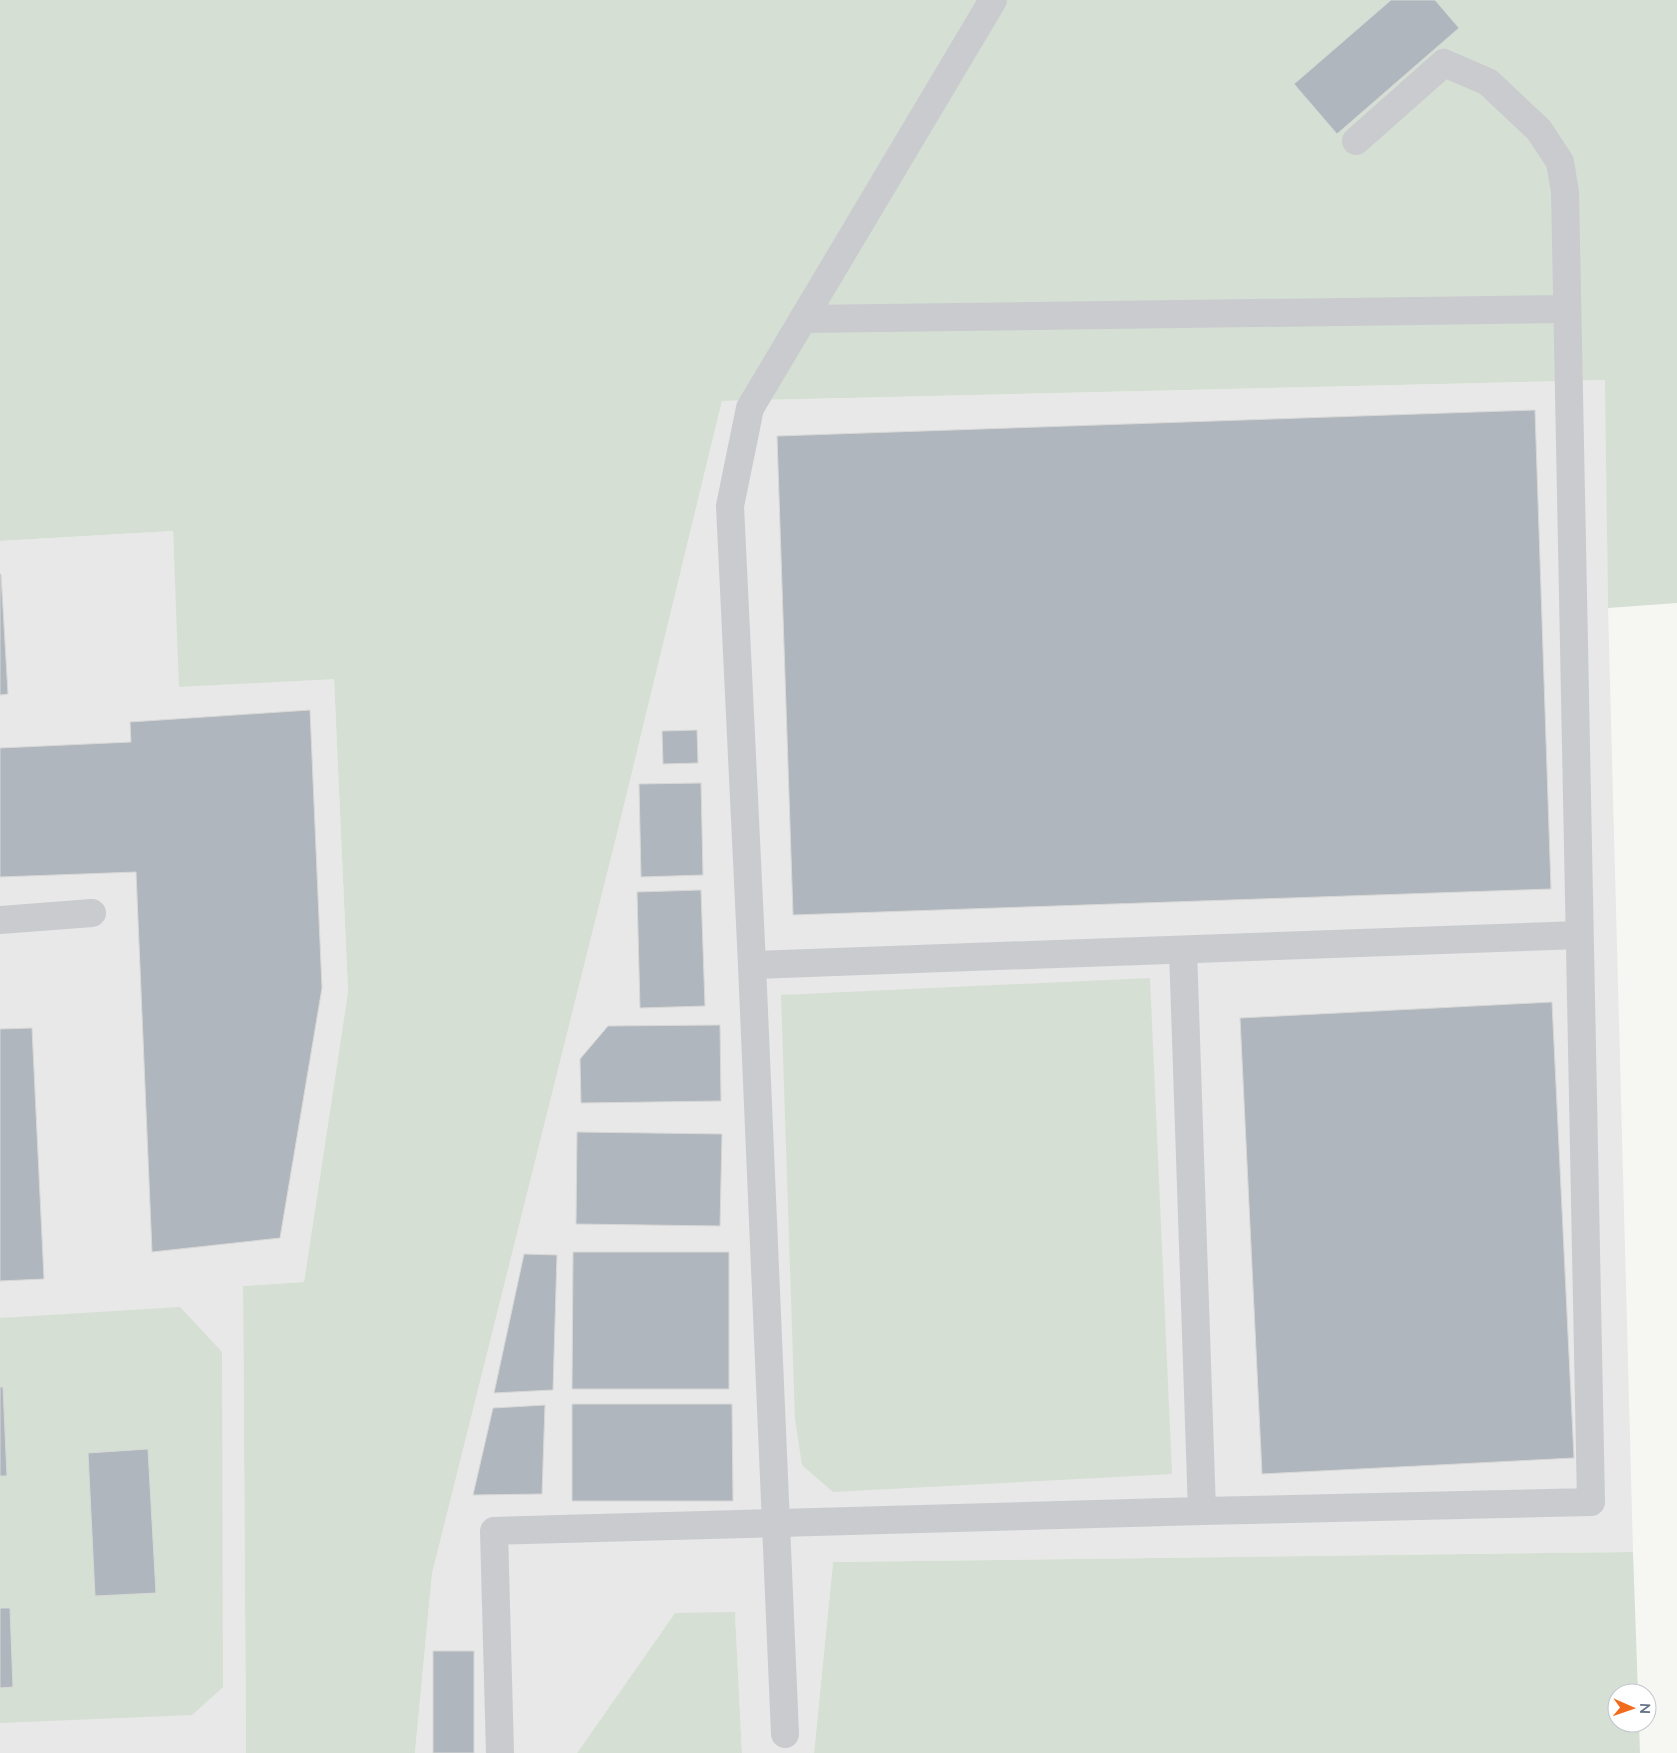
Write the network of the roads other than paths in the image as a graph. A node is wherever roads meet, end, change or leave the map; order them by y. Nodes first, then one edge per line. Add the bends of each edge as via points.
1 (993, 0) edge
2 (1356, 141) dead end
3 (1567, 309) junction
4 (802, 319) junction
5 (92, 913) dead end
6 (0, 920) edge
7 (1579, 935) junction
8 (1184, 950) junction
9 (752, 965) junction
10 (1202, 1511) junction
11 (776, 1523) junction
12 (785, 1734) dead end
13 (500, 1753) edge

1 - 4 street
2 - 3 street via 1444,64 1488,82 1539,130 1560,162 1565,192
3 - 4 street
3 - 7 street
4 - 9 street via 750,408 730,506
5 - 6 street
7 - 8 street
7 - 10 street via 1591,1502
8 - 9 street
8 - 10 street
9 - 11 street
10 - 11 street
11 - 12 street
11 - 13 street via 494,1531

